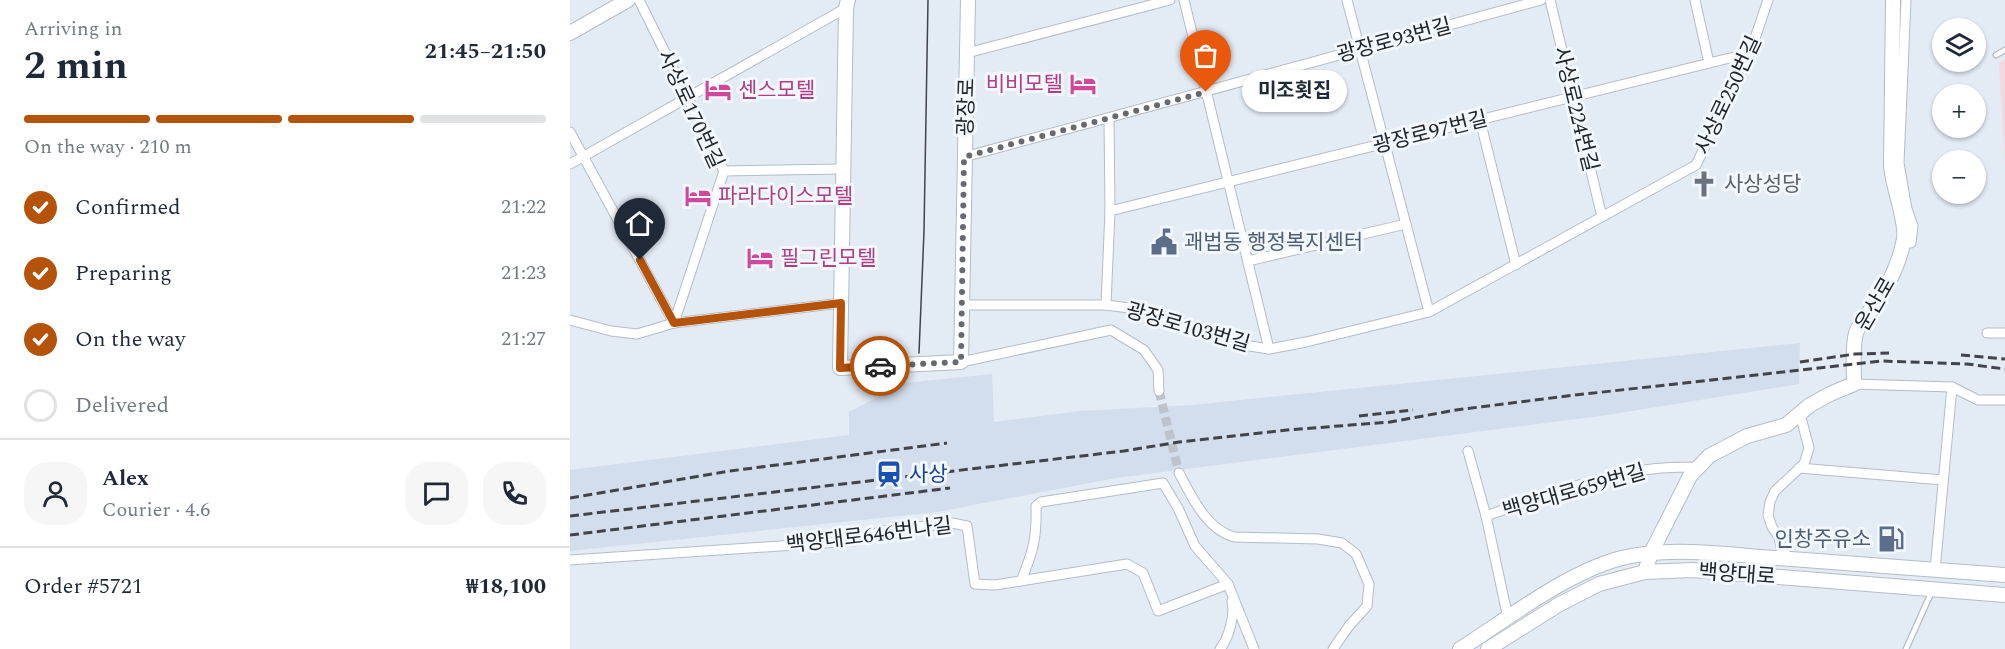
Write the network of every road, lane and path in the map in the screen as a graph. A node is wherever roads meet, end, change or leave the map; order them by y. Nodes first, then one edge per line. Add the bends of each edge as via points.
1 (628, 0) edge
2 (639, 0) edge
3 (968, 0) edge
4 (1170, 0) edge
5 (1184, 0) edge
6 (1347, 0) edge
7 (1540, 0) edge
8 (1550, 0) edge
9 (1695, 0) edge
10 (1768, 0) edge
11 (1893, 0) edge
12 (1906, 0) edge
13 (847, 4) edge
14 (570, 33) edge
15 (1360, 49) junction
16 (2005, 50) edge
17 (967, 53) junction
18 (1750, 53) junction
19 (1996, 55) dead end
20 (1709, 63) junction
21 (1206, 92) junction
22 (688, 97) junction
23 (1574, 97) junction
24 (1109, 118) junction
25 (1479, 120) junction
26 (570, 132) edge
27 (1385, 143) junction
28 (584, 156) junction
29 (964, 157) junction
30 (570, 164) edge
31 (843, 169) junction
32 (724, 171) junction
33 (1228, 182) junction
34 (1110, 211) junction
35 (1602, 217) junction
36 (1406, 224) junction
37 (1911, 243) dead end
38 (1248, 261) junction
39 (1516, 265) junction
40 (841, 303) junction
41 (962, 305) junction
42 (1106, 305) junction
43 (1429, 312) junction
44 (570, 320) edge
45 (674, 323) junction
46 (1987, 333) dead end
47 (2005, 333) edge
48 (1269, 349) junction
49 (961, 362) junction
50 (1854, 384) junction
51 (1952, 387) junction
52 (1159, 391) tunnel mouth
53 (2005, 399) edge
54 (1800, 414) junction
55 (1468, 451) dead end
56 (1699, 467) junction
57 (1799, 468) junction
58 (1179, 473) tunnel mouth
59 (1943, 480) junction
60 (1486, 516) junction
61 (1651, 552) junction
62 (1789, 559) junction
63 (570, 560) edge
64 (1935, 570) junction
65 (1645, 572) junction
66 (2005, 574) edge
67 (1021, 581) junction
68 (1228, 584) junction
69 (1933, 589) junction
70 (2005, 595) edge
71 (1508, 618) junction
72 (1220, 649) edge
73 (1254, 649) edge
74 (1333, 649) edge
75 (1460, 649) edge
76 (1488, 649) edge
77 (1906, 649) edge

1 - 14 main road
2 - 22 street, 사상로170번길
3 - 17 main road, 광장로
4 - 17 street
5 - 21 street
6 - 15 street
7 - 15 street, 광장로93번길
8 - 23 street, 사상로224번길
9 - 20 street
10 - 18 street, 사상로250번길
11 - 50 main road, 운산로 via 1891,167 1904,239 1883,293 1856,334
12 - 37 street via 1899,163 1913,226
13 - 22 street
13 - 31 main road
15 - 21 street, 광장로93번길
15 - 27 street
16 - 19 lane
17 - 29 main road, 광장로
18 - 20 street, 광장로97번길
18 - 35 street, 사상로250번길 via 1696,165
20 - 23 street, 광장로97번길
21 - 24 street, 광장로93번길
21 - 33 street
22 - 28 street
22 - 32 street, 사상로170번길
23 - 25 street, 광장로97번길
23 - 35 street, 사상로224번길
24 - 29 street, 광장로93번길
24 - 34 street
25 - 27 street, 광장로97번길
25 - 39 street
26 - 28 street
27 - 33 street, 광장로97번길
27 - 36 street
28 - 30 street
28 - 45 street
29 - 41 main road, 광장로
31 - 32 street
31 - 40 main road
32 - 45 street, 사상로170번길
33 - 34 street, 광장로97번길
33 - 38 street
34 - 42 street, 광장로103번길
35 - 39 street, 사상로250번길
36 - 38 street
36 - 43 street
38 - 48 street
39 - 43 street, 사상로250번길
40 - 45 street
40 - 49 main road via 840,368
41 - 42 street, 광장로103번길
41 - 49 main road, 광장로
42 - 48 street, 광장로103번길 via 1145,310 1237,344
43 - 48 street, 사상로250번길
44 - 45 street via 626,334
46 - 47 street
49 - 52 street via 1111,330 1144,350 1158,370
50 - 51 street
50 - 54 main road
51 - 53 street via 1978,400
51 - 59 street
54 - 56 main road via 1786,425 1729,444
54 - 57 street via 1809,448
55 - 60 street, 백양대로659번길
56 - 60 street, 백양대로659번길 via 1633,472
56 - 61 main road via 1690,476
57 - 59 street
57 - 62 street, 백양대로 via 1775,490 1768,515
58 - 74 street via 1200,508 1224,534 1318,539 1342,543 1356,554 1369,584 1367,606
59 - 64 street
60 - 71 street, 백양대로659번길
61 - 62 main road, 백양대로
61 - 65 main road
61 - 71 main road, 백양대로 via 1588,570
62 - 64 main road, 백양대로
63 - 67 street, 백양대로646번나길 via 854,541 883,531 952,523 967,526 975,584
64 - 66 main road, 백양대로
65 - 69 main road, 백양대로 via 1692,570
65 - 76 main road, 백양대로 via 1599,584
67 - 68 street, 백양대로646번나길 via 1127,564 1143,573 1158,611
67 - 68 street via 1034,548 1036,506 1041,502 1163,483 1195,546
68 - 72 street via 1233,606
68 - 73 street
69 - 70 main road, 백양대로
69 - 77 lane
71 - 75 main road, 백양대로

